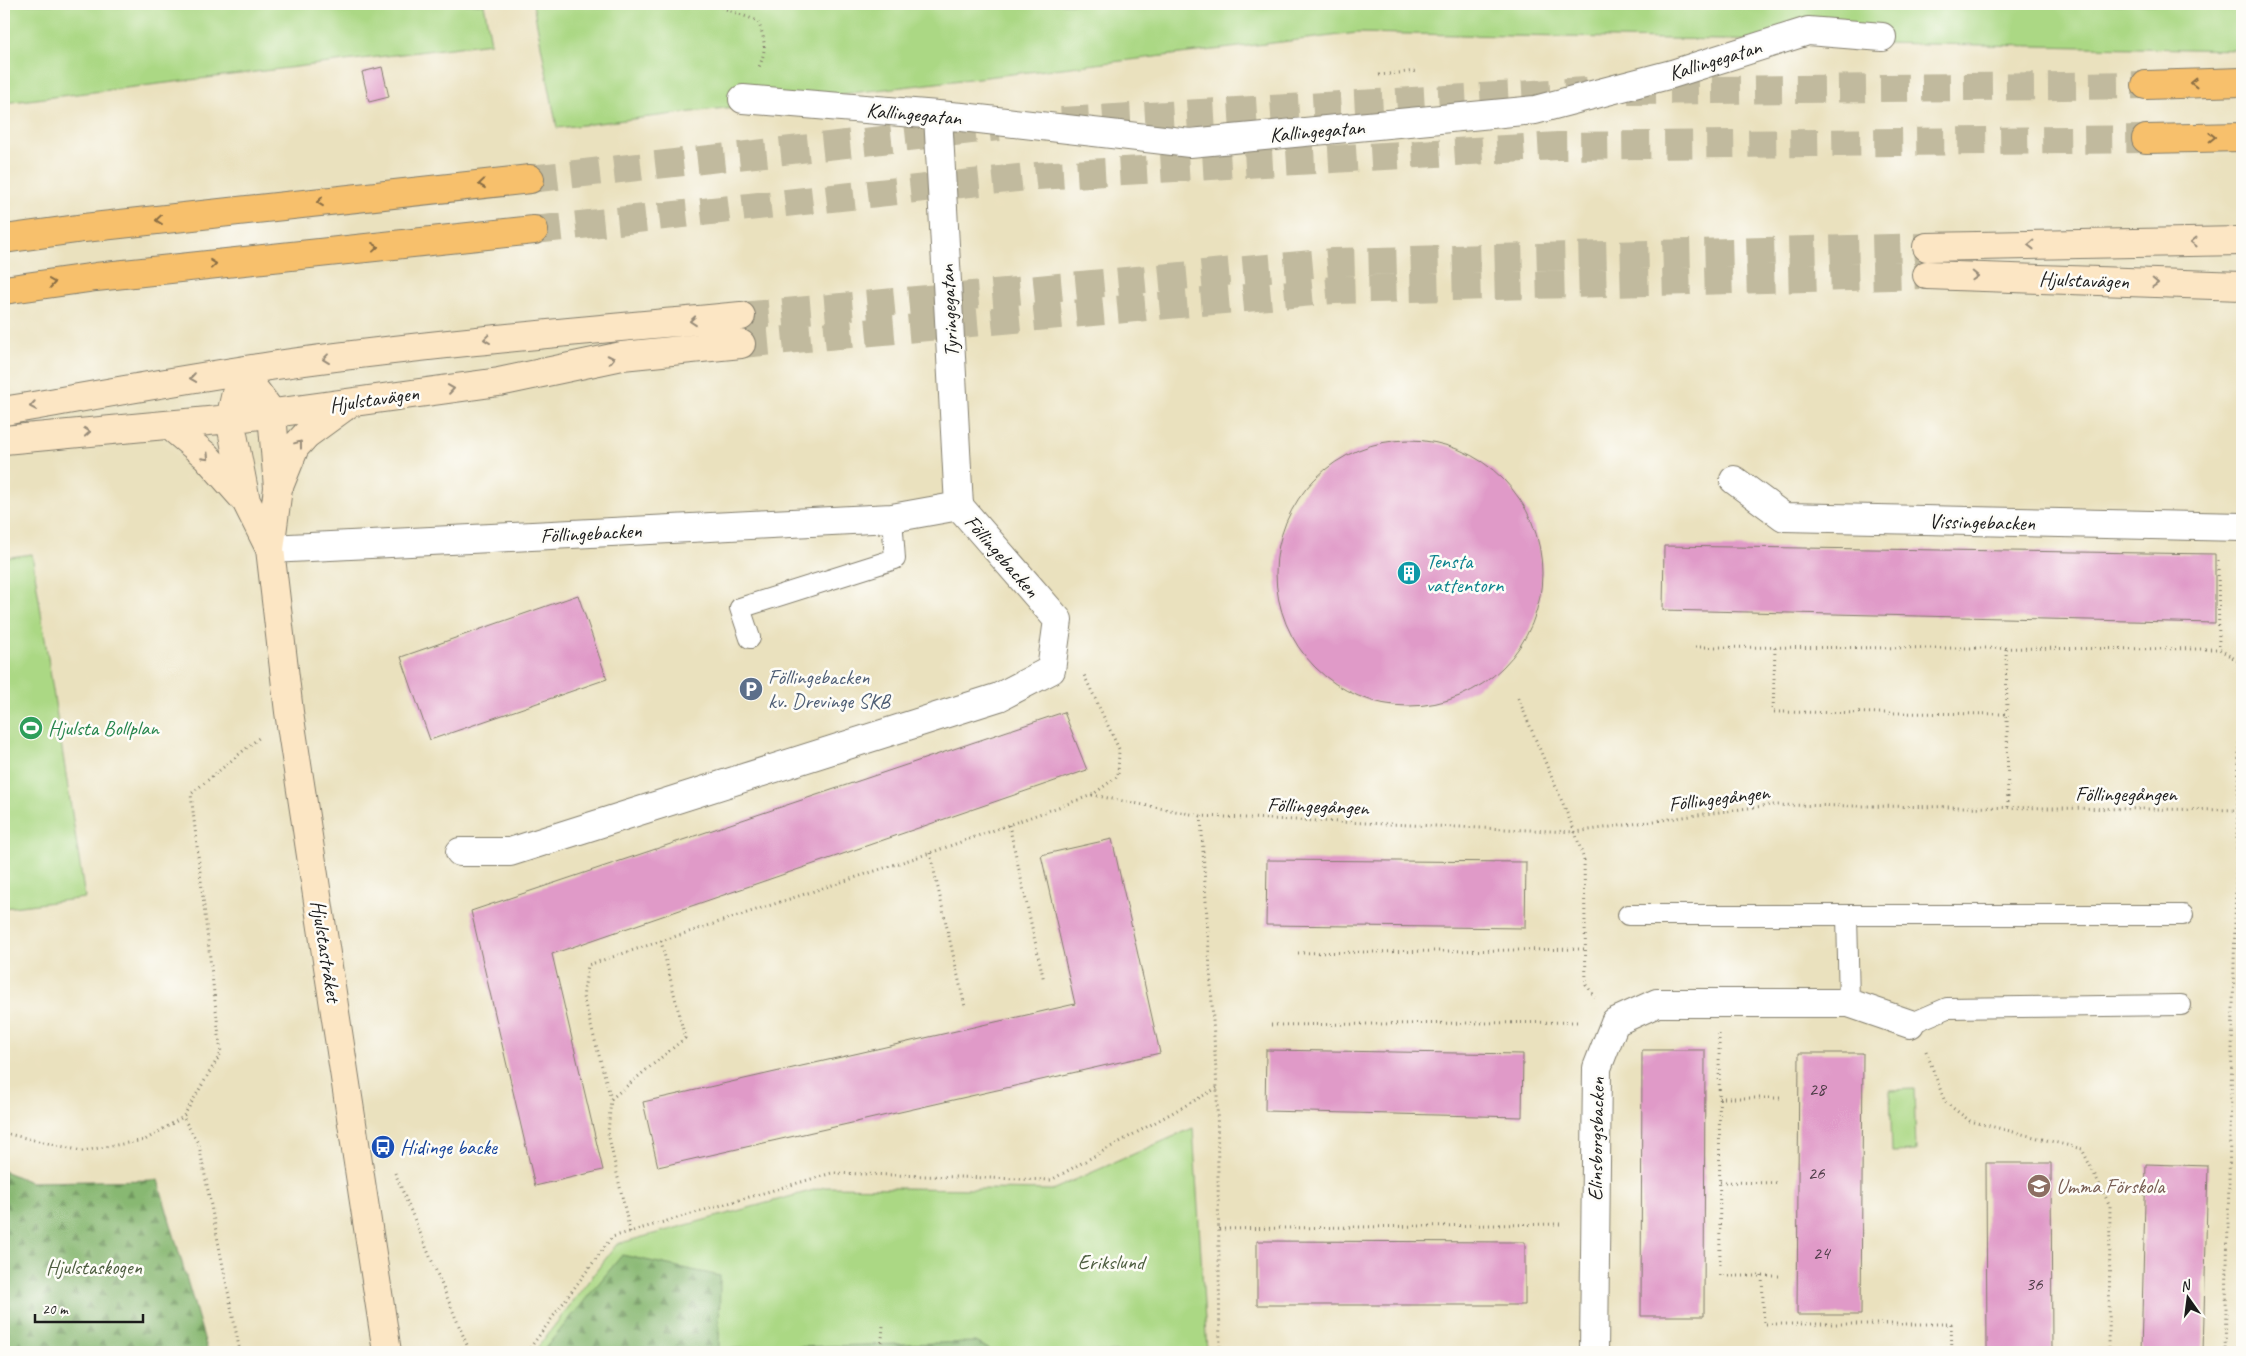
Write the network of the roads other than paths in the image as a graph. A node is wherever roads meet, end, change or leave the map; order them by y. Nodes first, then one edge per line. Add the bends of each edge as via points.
1 (1882, 37) dead end
2 (2242, 82) edge
3 (2146, 84) tunnel mouth
4 (743, 99) dead end
5 (938, 115) junction
6 (2242, 137) edge
7 (2146, 139) tunnel mouth
8 (530, 179) tunnel mouth
9 (534, 230) tunnel mouth
10 (4, 239) edge
11 (2242, 241) edge
12 (1927, 247) tunnel mouth
13 (1927, 274) tunnel mouth
14 (2242, 286) edge
15 (4, 290) edge
16 (741, 316) tunnel mouth
17 (741, 344) tunnel mouth
18 (241, 371) junction
19 (350, 403) junction
20 (4, 411) edge
21 (272, 414) junction
22 (230, 419) junction
23 (169, 425) junction
24 (4, 440) edge
25 (1734, 480) dead end
26 (278, 488) junction
27 (246, 501) junction
28 (960, 506) junction
29 (892, 518) junction
30 (2230, 527) edge
31 (270, 549) junction
32 (750, 638) dead end
33 (460, 852) dead end
34 (1628, 914) dead end
35 (1847, 915) junction
36 (2183, 915) dead end
37 (1849, 1003) junction
38 (2181, 1005) dead end
39 (1910, 1024) joint
40 (387, 1352) edge
41 (1594, 1352) edge

1 - 5 street, Kallingegatan via 1808,31 1672,74 1534,110 1190,143
2 -> 3 highway
4 - 5 street, Kallingegatan
5 - 28 street, Tyringegatan
7 -> 6 highway
8 -> 10 highway
15 -> 9 highway via 96,277
11 -> 12 main road, Hjulstavägen
13 -> 14 main road, Hjulstavägen
16 -> 18 main road via 536,334
19 -> 17 main road, Hjulstavägen via 499,382 622,356
18 -> 20 main road
18 - 21 main road
18 - 22 main road, Hjulstastråket
19 - 21 main road, Hjulstavägen
26 -> 19 main road via 295,447
21 - 22 main road, Hjulstavägen
21 - 26 main road, Hjulstastråket
22 - 23 main road, Hjulstavägen
22 - 27 main road, Hjulstastråket
24 -> 23 main road, Hjulstavägen
23 -> 27 main road via 206,456
25 - 30 street, Vissingebacken via 1784,517
26 - 31 main road, Hjulstastråket
27 - 31 main road, Hjulstastråket
28 - 29 street, Föllingebacken
28 - 33 street, Föllingebacken via 1058,620 1051,670 999,696 510,852
29 - 31 street, Föllingebacken
29 - 32 lane via 895,560 740,608
31 - 40 main road, Hjulstastråket via 289,712
34 - 35 lane
35 - 36 lane
35 - 37 lane
37 - 39 street
37 - 41 street, Elinsborgsbacken via 1657,1002 1615,1022 1597,1068
38 - 39 lane via 1947,1008

